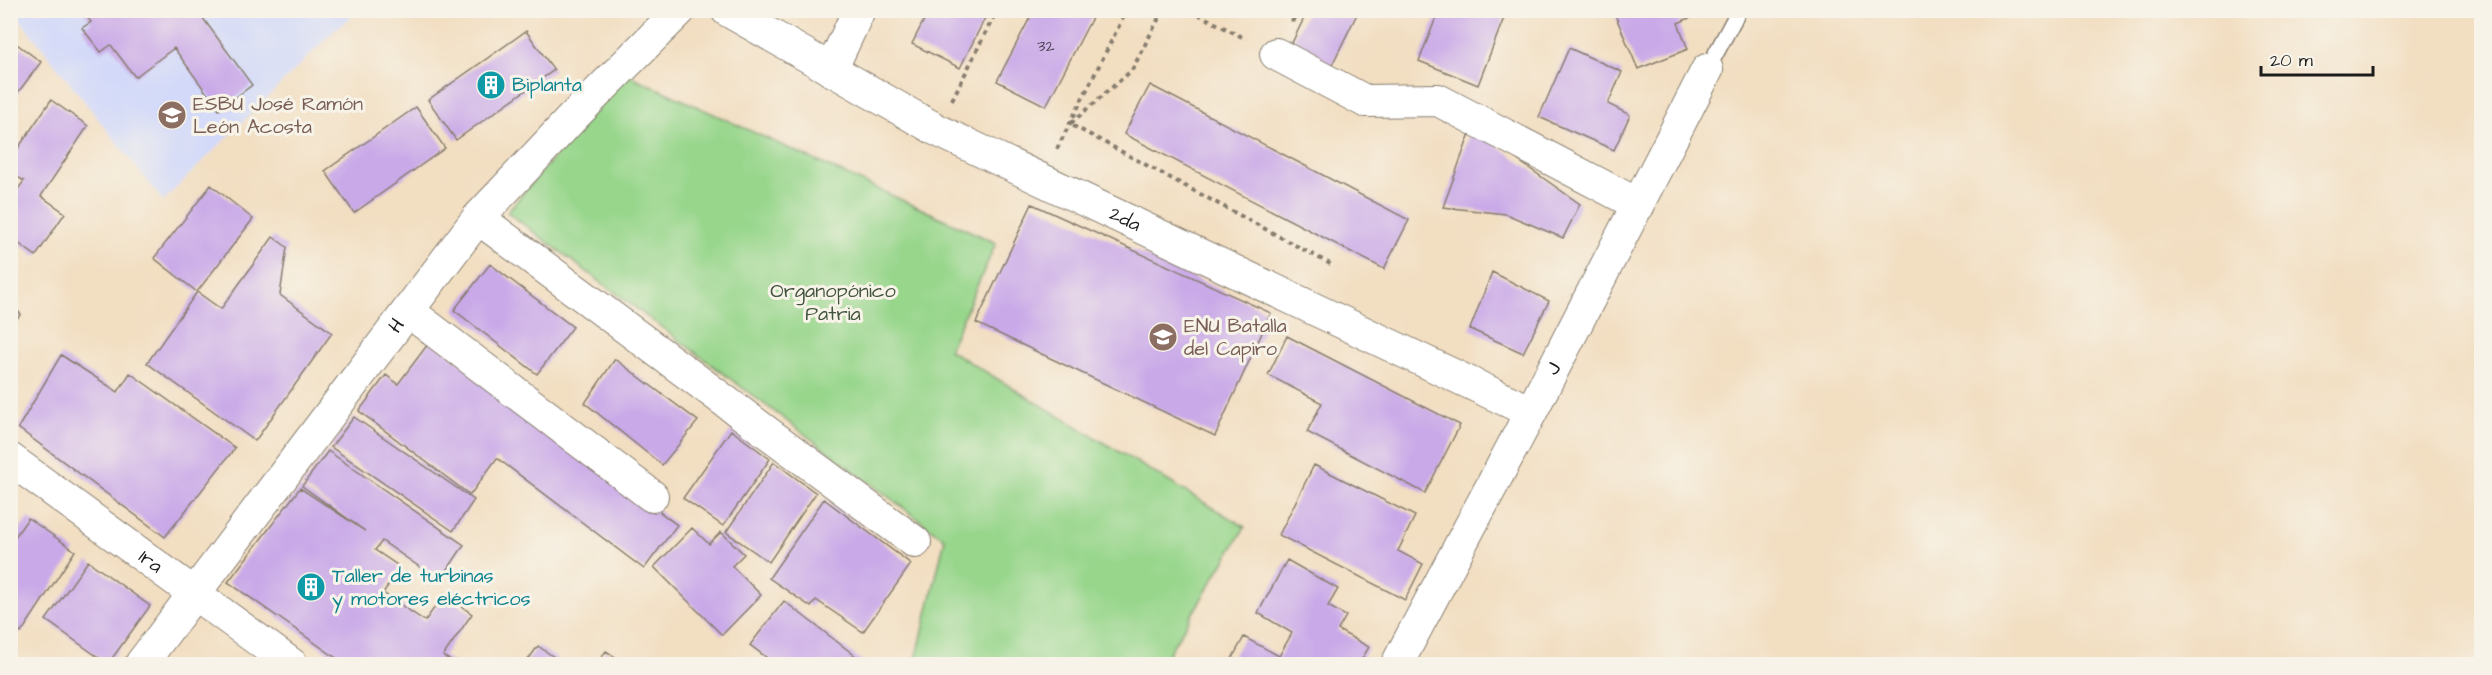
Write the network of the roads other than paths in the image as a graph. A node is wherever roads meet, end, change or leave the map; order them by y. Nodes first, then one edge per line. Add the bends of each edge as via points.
1 (680, 10) edge
2 (727, 10) edge
3 (859, 10) edge
4 (1738, 10) edge
5 (1276, 54) dead end
6 (831, 70) junction
7 (1707, 70) joint
8 (1639, 205) junction
9 (477, 218) junction
10 (408, 311) junction
11 (1531, 412) junction
12 (10, 459) edge
13 (652, 496) dead end
14 (915, 542) dead end
15 (193, 593) junction
16 (141, 664) edge
17 (291, 664) edge
18 (1397, 664) edge

1 - 9 street, H
2 - 6 street, 2da
3 - 6 street
4 - 7 lane
5 - 8 street via 1365,101 1438,100
6 - 11 street, 2da via 937,130
7 - 8 street, J
8 - 11 street, J
9 - 10 street, H
9 - 14 street
10 - 13 street
10 - 15 street, H
11 - 18 street, J
12 - 15 street, 1ra
15 - 16 street, H
15 - 17 street, 1ra

